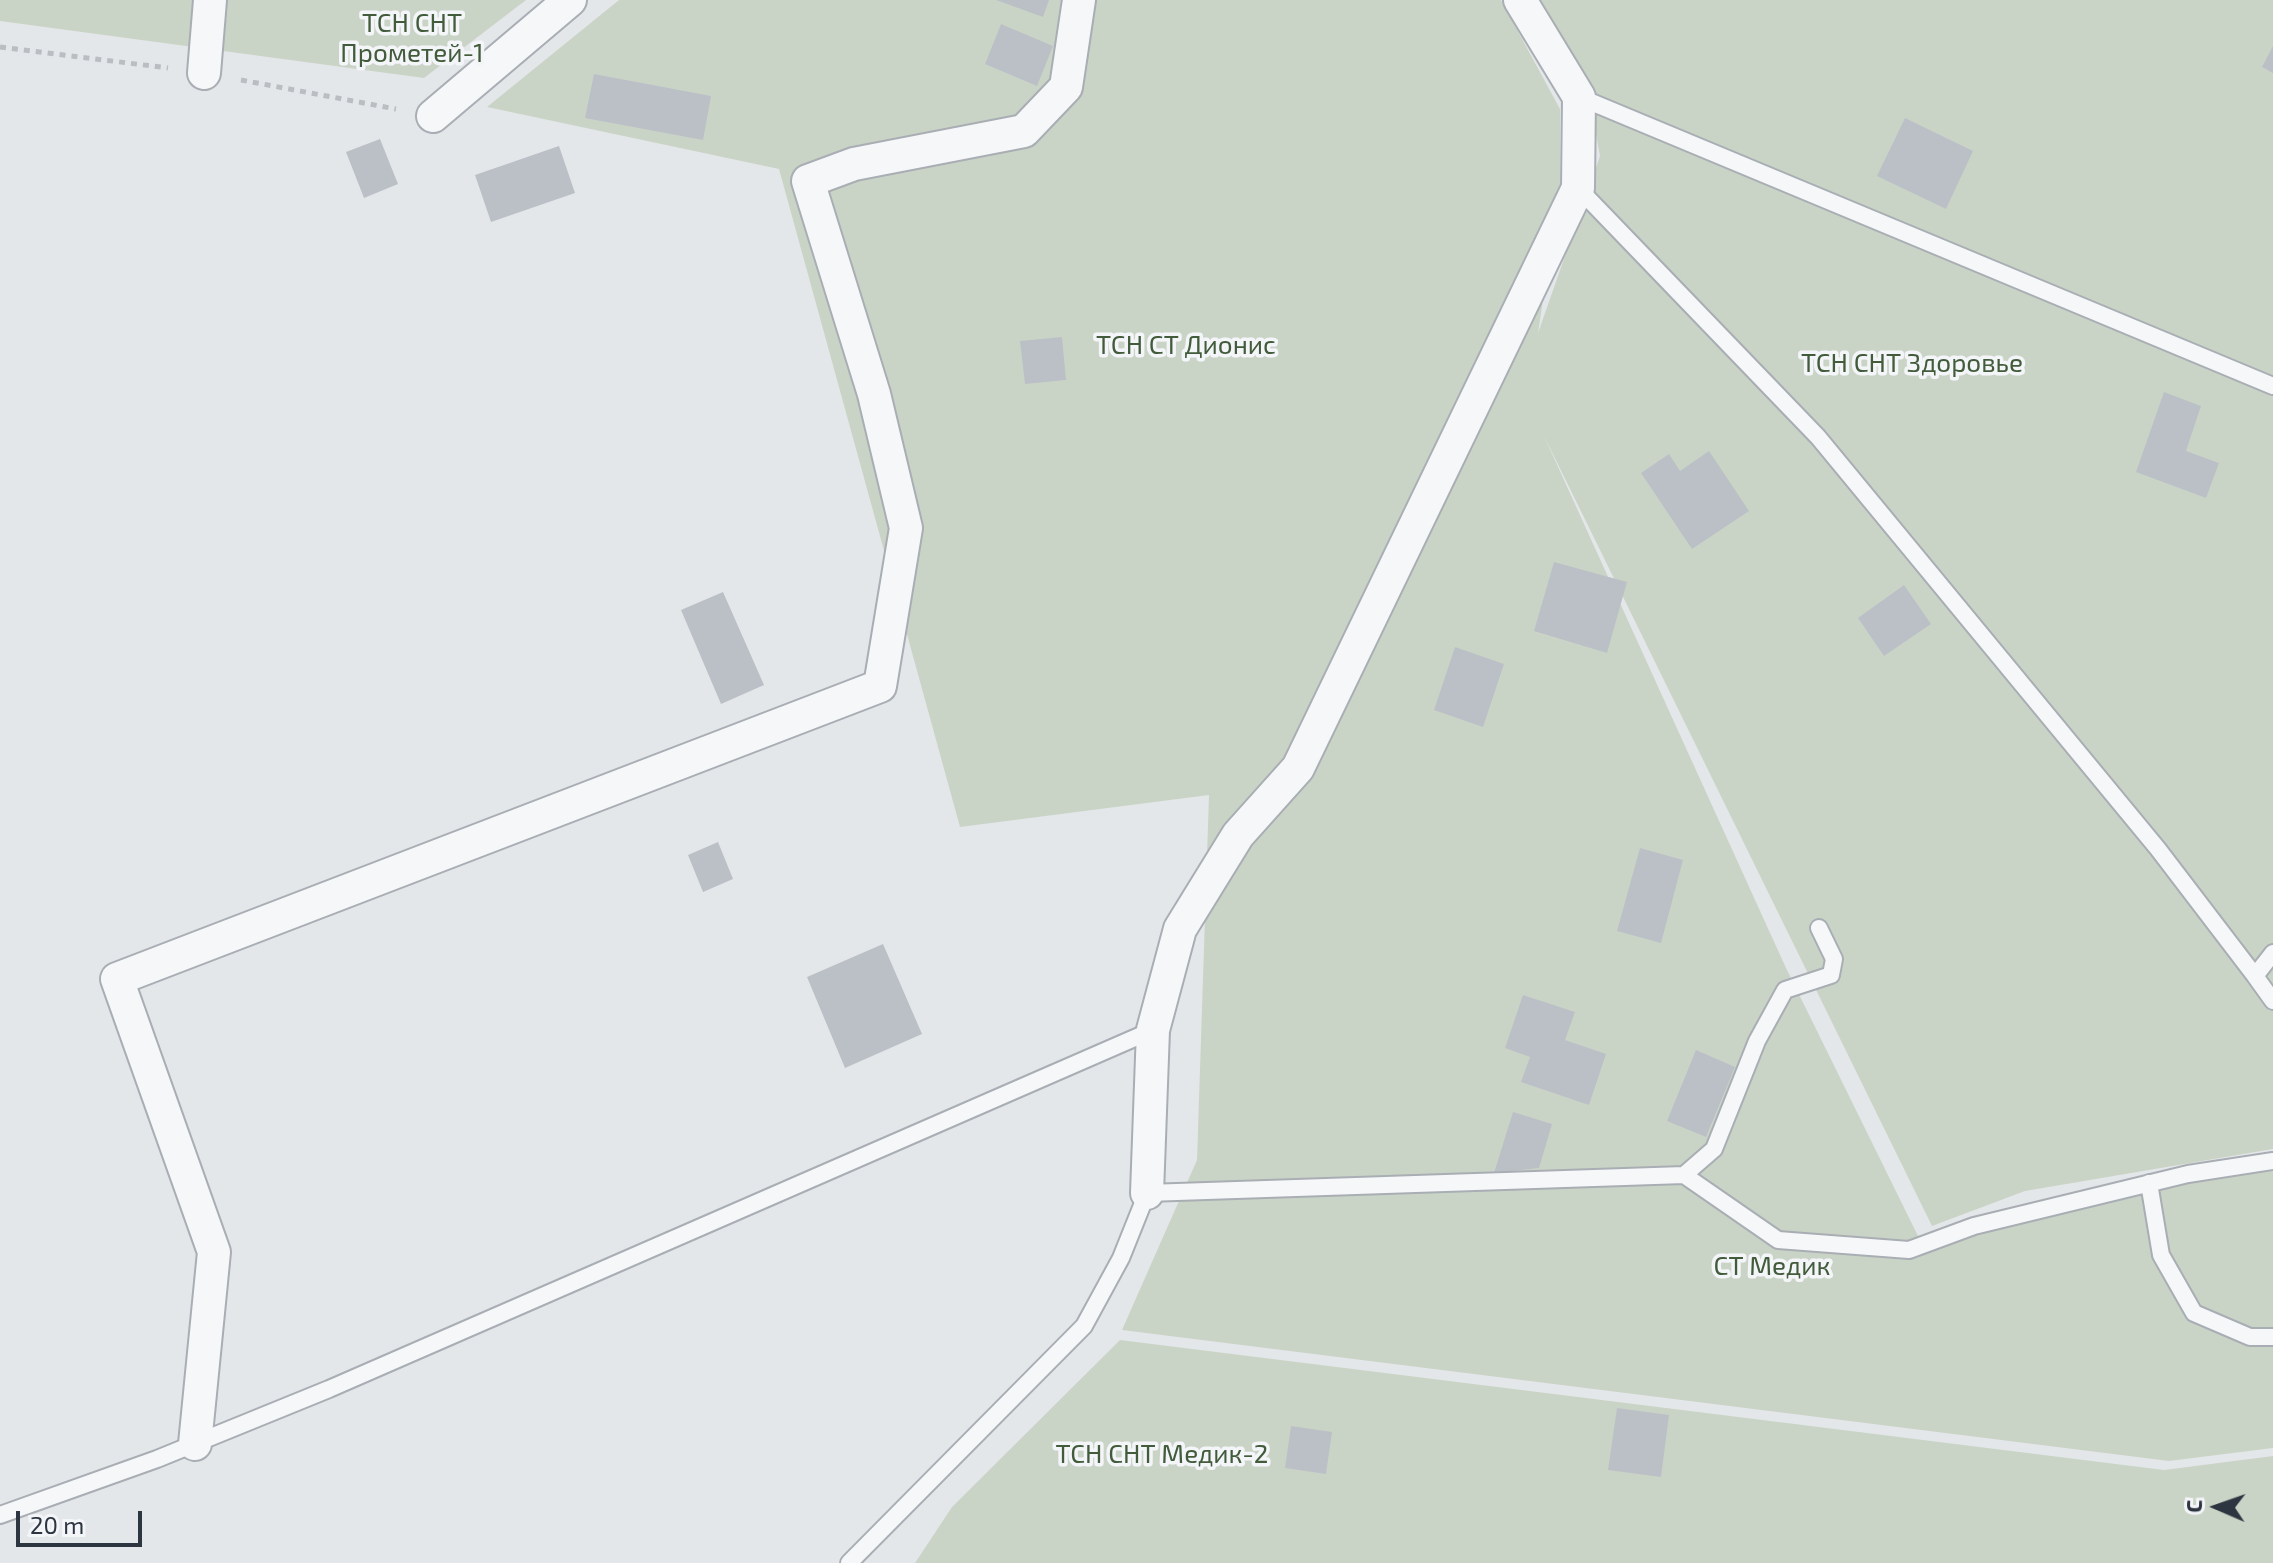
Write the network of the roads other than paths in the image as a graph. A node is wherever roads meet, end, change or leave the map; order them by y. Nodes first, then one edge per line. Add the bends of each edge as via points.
1 (210, 0) edge
2 (570, 0) edge
3 (1079, 0) edge
4 (1520, 0) edge
5 (204, 73) dead end
6 (1579, 97) junction
7 (433, 116) dead end
8 (1578, 188) junction
9 (2273, 386) edge
10 (1819, 928) dead end
11 (2273, 953) edge
12 (2255, 976) junction
13 (2273, 1001) edge
14 (1153, 1030) junction
15 (2273, 1161) edge
16 (1684, 1175) junction
17 (2149, 1183) junction
18 (1147, 1193) junction
19 (2273, 1337) edge
20 (195, 1444) junction
21 (0, 1515) edge
22 (849, 1563) edge

1 - 5 street
2 - 7 street
3 - 20 street via 1066,87 1024,131 854,164 808,181 874,394 906,528 880,686 117,979 214,1252
4 - 6 street
6 - 8 street
6 - 9 lane
8 - 12 lane via 1818,437 2158,849
8 - 14 street via 1298,768 1238,835 1180,929
10 - 16 lane via 1834,959 1831,975 1785,990 1757,1041 1714,1149
11 - 12 lane
12 - 13 lane
14 - 18 street
14 - 20 lane
15 - 17 lane
16 - 17 lane via 1778,1240 1909,1250 1974,1226
16 - 18 lane
17 - 19 lane via 2161,1255 2194,1313 2250,1337
18 - 22 lane via 1121,1258 1084,1326
20 - 21 lane

